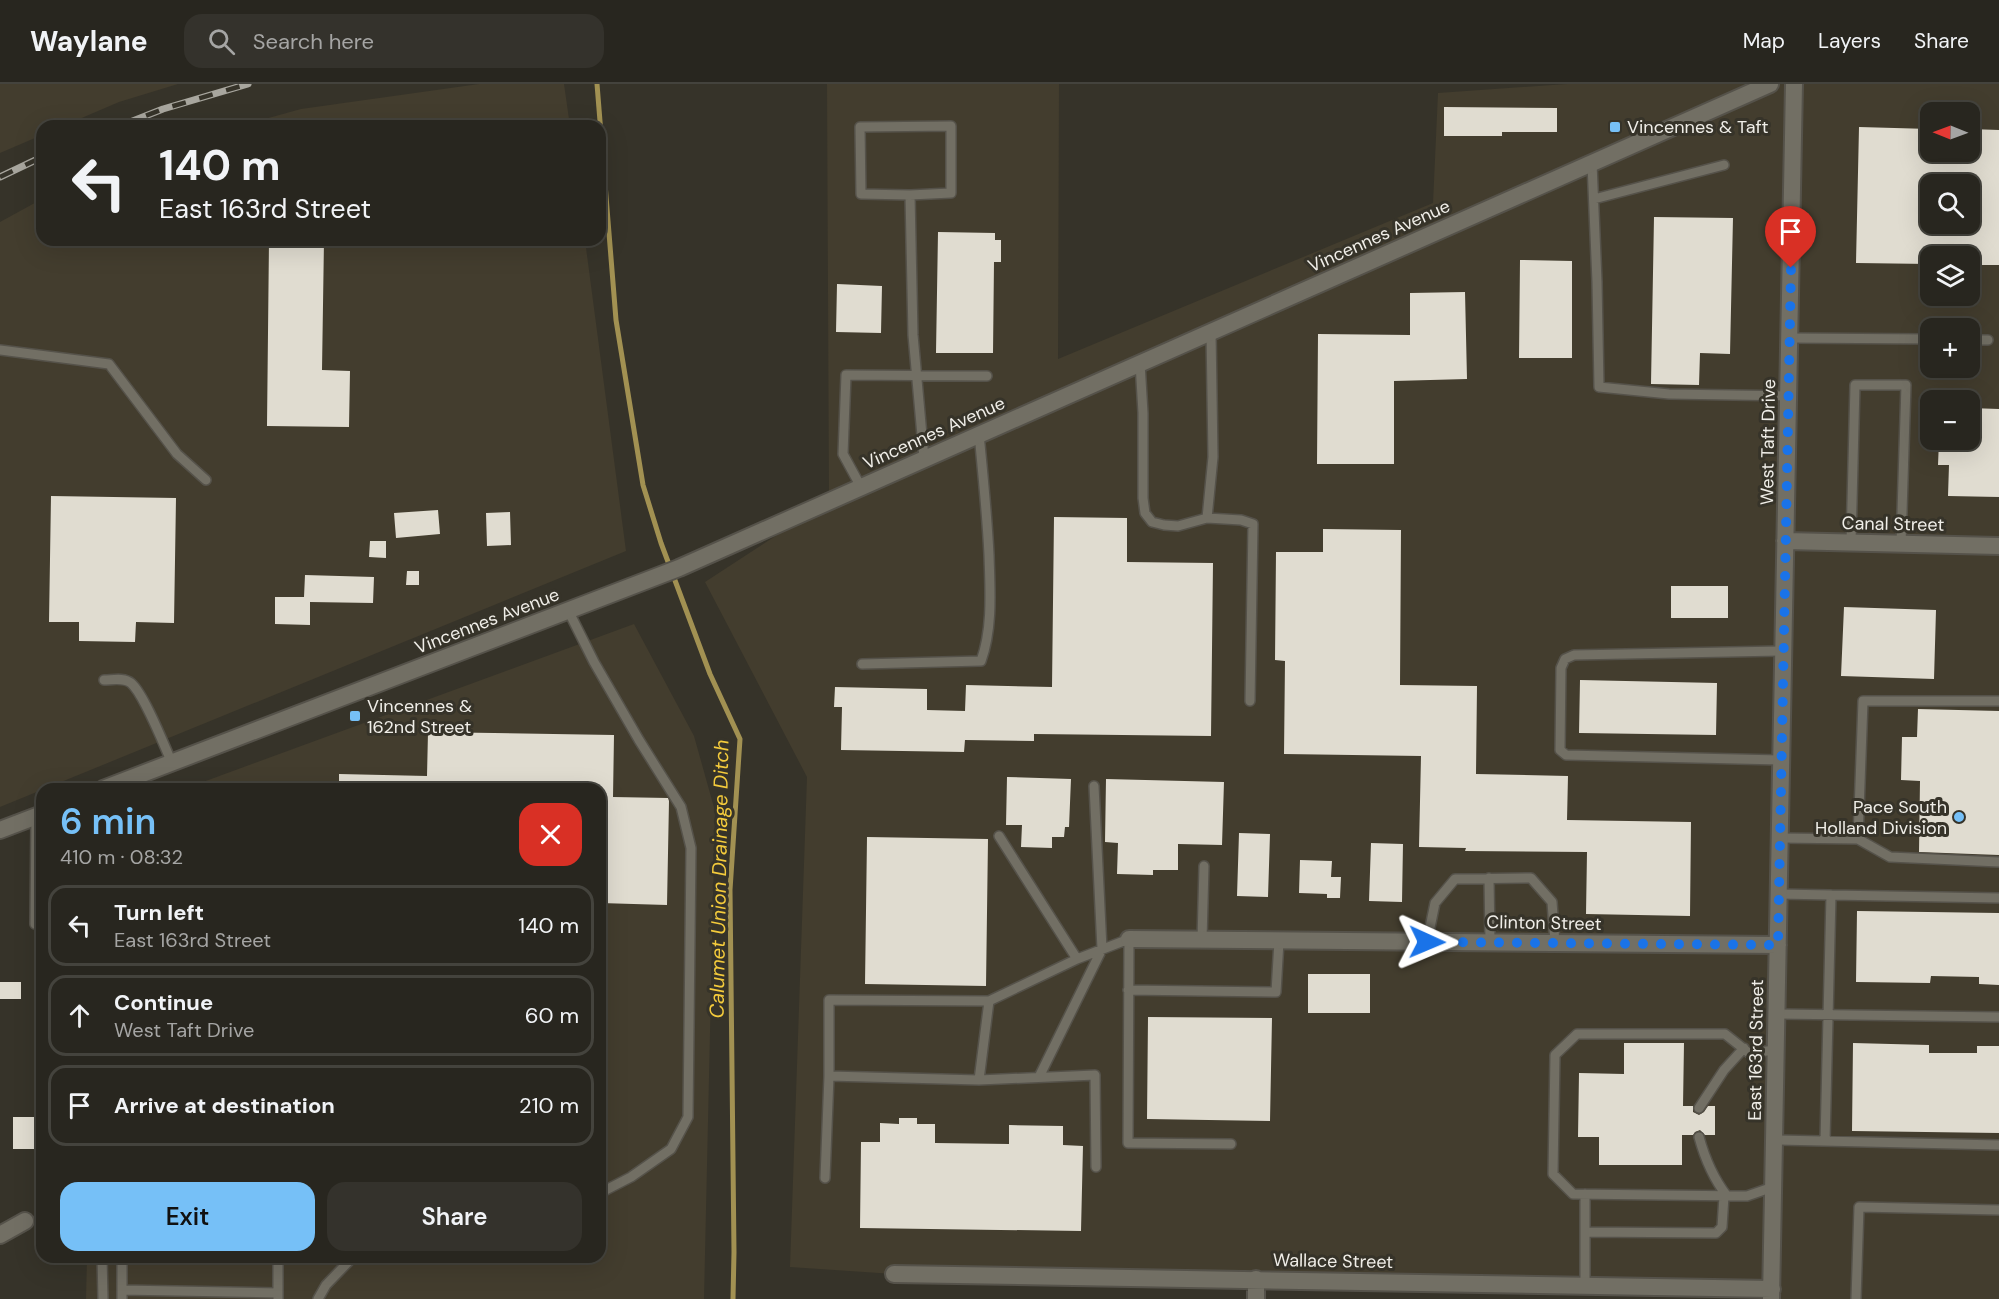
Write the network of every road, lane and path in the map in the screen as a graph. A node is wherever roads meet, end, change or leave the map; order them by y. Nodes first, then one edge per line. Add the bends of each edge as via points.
1 (1770, 84) edge
2 (1794, 84) edge
3 (1592, 163) junction
4 (1724, 165) dead end
5 (910, 195) junction
6 (1594, 199) junction
7 (1211, 332) junction
8 (1789, 338) junction
9 (1920, 339) edge
10 (1980, 340) edge
11 (1988, 340) dead end
12 (0, 350) edge
13 (1140, 363) junction
14 (916, 376) junction
15 (987, 376) dead end
16 (1788, 396) junction
17 (979, 434) junction
18 (924, 458) junction
19 (206, 480) dead end
20 (861, 487) junction
21 (1207, 518) junction
22 (1785, 541) junction
23 (1851, 543) junction
24 (1901, 544) junction
25 (1999, 546) edge
26 (568, 610) junction
27 (1783, 651) junction
28 (862, 664) dead end
29 (104, 680) dead end
30 (1250, 701) dead end
31 (1999, 701) edge
32 (1781, 760) junction
33 (172, 763) junction
34 (119, 783) edge
35 (1094, 786) dead end
36 (1780, 801) joint
37 (36, 816) edge
38 (0, 830) edge
39 (999, 836) dead end
40 (1779, 838) junction
41 (1858, 839) junction
42 (1999, 862) edge
43 (1204, 866) dead end
44 (1489, 878) junction
45 (36, 880) edge
46 (1779, 894) junction
47 (1831, 895) junction
48 (1999, 898) edge
49 (34, 924) dead end
50 (1129, 939) junction
51 (1202, 940) junction
52 (1279, 941) junction
53 (1427, 942) junction
54 (1490, 942) junction
55 (1555, 943) junction
56 (1778, 945) junction
57 (1102, 949) junction
58 (1077, 959) junction
59 (1128, 990) junction
60 (989, 1001) junction
61 (1776, 1014) junction
62 (1828, 1014) junction
63 (1999, 1017) edge
64 (1744, 1048) junction
65 (1776, 1050) junction
66 (829, 1076) junction
67 (1039, 1077) junction
68 (980, 1080) junction
69 (1700, 1108) dead end
70 (1699, 1137) dead end
71 (1774, 1140) junction
72 (1825, 1141) junction
73 (1231, 1144) dead end
74 (1999, 1145) edge
75 (1096, 1167) dead end
76 (825, 1178) dead end
77 (1773, 1187) junction
78 (606, 1190) edge
79 (1585, 1194) junction
80 (1726, 1196) junction
81 (1999, 1210) edge
82 (25, 1221) dead end
83 (1585, 1232) junction
84 (0, 1234) edge
85 (102, 1263) edge
86 (122, 1263) edge
87 (278, 1263) edge
88 (347, 1263) edge
89 (894, 1274) dead end
90 (1256, 1279) junction
91 (1585, 1285) junction
92 (122, 1294) edge
93 (1772, 1294) edge
94 (278, 1296) edge
95 (103, 1299) edge
96 (318, 1299) edge
97 (1256, 1299) edge
98 (1856, 1299) edge

1 - 3 street, Vincennes Avenue
2 - 8 street, West Taft Drive
3 - 6 lane
3 - 7 street, Vincennes Avenue
4 - 6 lane
5 - 5 lane via 861,194 860,127 951,126 951,193
5 - 14 lane
6 - 16 lane via 1599,387 1669,394
7 - 13 street, Vincennes Avenue
7 - 21 lane via 1213,457
8 - 9 lane
8 - 16 street, West Taft Drive
10 - 11 lane
12 - 19 lane via 109,364 177,454
13 - 17 street, Vincennes Avenue
13 - 21 lane via 1145,513 1152,522 1164,525 1178,526
14 - 15 lane
14 - 18 lane
14 - 20 lane via 846,375 843,454
16 - 22 street, West Taft Drive
17 - 18 street, Vincennes Avenue
17 - 28 lane via 990,598 986,649 981,661
18 - 20 street, Vincennes Avenue
20 - 26 street, Vincennes Avenue via 679,568
21 - 30 lane via 1253,524
22 - 23 street, Canal Street
22 - 27 street, West Taft Drive
23 - 24 street, Canal Street
23 - 24 lane via 1855,386 1906,386
24 - 25 street, Canal Street
26 - 33 street, Vincennes Avenue
26 - 78 lane via 594,662 681,807 692,848 688,1118 671,1149
27 - 32 street, West Taft Drive
27 - 32 lane via 1574,655 1565,659 1561,668 1560,750 1566,755
29 - 33 lane via 130,683
31 - 41 lane via 1863,701
32 - 36 street, West Taft Drive
33 - 34 street, Vincennes Avenue
35 - 57 lane
36 - 40 street, East 163rd Street
37 - 38 street
39 - 58 lane
40 - 41 lane
40 - 46 street, East 163rd Street
41 - 42 lane via 1890,856
43 - 51 lane
44 - 53 lane via 1455,879 1435,903
44 - 54 lane
44 - 55 lane via 1531,878 1552,902
45 - 49 lane
46 - 47 lane
46 - 56 street, East 163rd Street
47 - 48 lane
47 - 62 lane
50 - 51 street, Clinton Street
50 - 57 lane
50 - 59 lane
51 - 52 street, Clinton Street
52 - 53 street, Clinton Street
52 - 59 lane via 1276,992
53 - 54 street, Clinton Street
54 - 55 street, Clinton Street
55 - 56 street, Clinton Street
56 - 61 street, East 163rd Street
57 - 58 lane
57 - 67 lane
58 - 60 lane
59 - 73 lane via 1128,1143
60 - 66 lane via 829,1000
60 - 68 lane
61 - 62 lane
61 - 65 street, East 163rd Street
62 - 63 lane
62 - 72 lane
64 - 65 lane via 1749,1053
64 - 69 lane via 1724,1070
64 - 79 lane via 1725,1034 1577,1034 1554,1055 1553,1174 1573,1194
65 - 71 street, East 163rd Street
66 - 68 lane
66 - 76 lane
67 - 68 lane
67 - 75 lane via 1095,1075
70 - 80 lane via 1706,1163
71 - 72 lane
71 - 77 street, East 163rd Street
72 - 74 lane
77 - 80 lane via 1747,1196
77 - 93 street, East 163rd Street
79 - 80 lane
79 - 83 lane
80 - 83 lane via 1722,1227 1716,1233
81 - 98 lane via 1859,1207
82 - 84 street
83 - 91 lane
85 - 95 lane
86 - 92 lane
87 - 94 lane
88 - 96 lane
89 - 90 street, Wallace Street
90 - 91 street, Wallace Street
90 - 97 street
91 - 93 street, Wallace Street
92 - 94 lane

